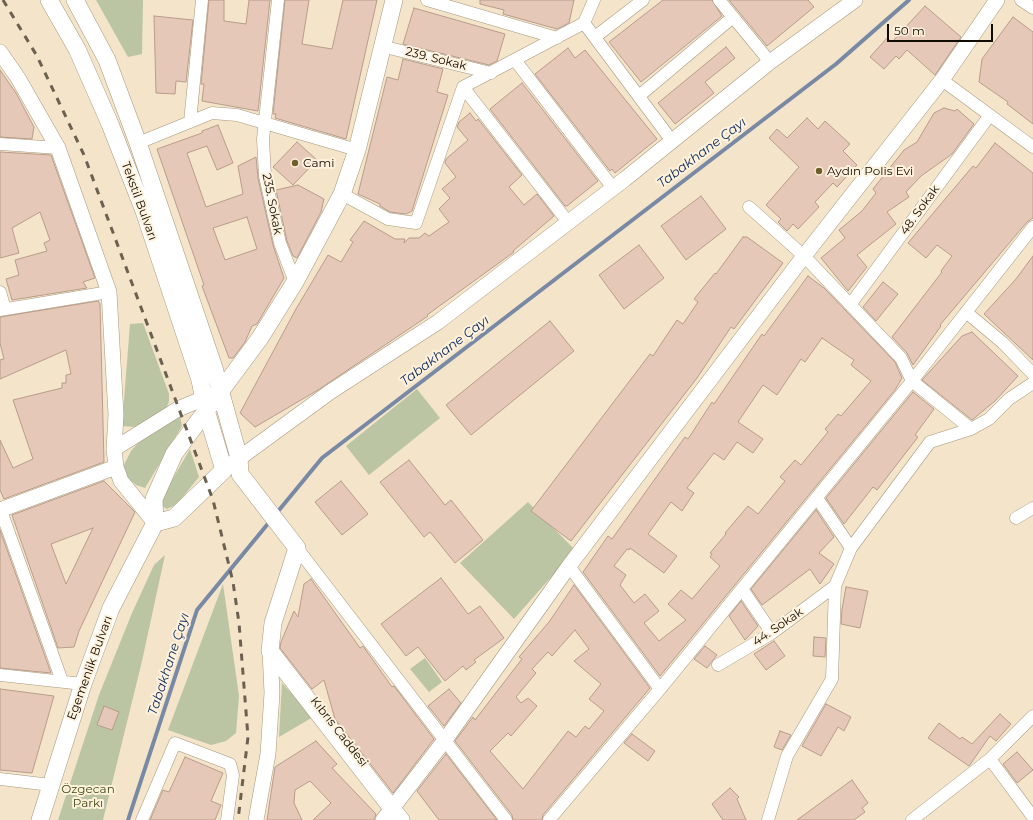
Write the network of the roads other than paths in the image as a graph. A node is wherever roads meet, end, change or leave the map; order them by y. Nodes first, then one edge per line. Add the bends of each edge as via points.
1 (49, 0) edge
2 (75, 0) edge
3 (202, 0) edge
4 (278, 0) edge
5 (394, 0) edge
6 (427, 0) edge
7 (594, 0) edge
8 (643, 0) edge
9 (719, 0) edge
10 (997, 0) edge
11 (1021, 0) edge
12 (847, 2) edge
13 (1033, 8) edge
14 (733, 17) junction
15 (584, 23) junction
16 (595, 37) junction
17 (557, 38) junction
18 (381, 46) junction
19 (0, 52) edge
20 (516, 60) junction
21 (770, 62) junction
22 (491, 73) junction
23 (942, 80) junction
24 (463, 87) junction
25 (639, 96) junction
26 (990, 116) junction
27 (190, 122) junction
28 (265, 123) junction
29 (672, 141) junction
30 (138, 143) junction
31 (0, 144) edge
32 (1033, 147) edge
33 (58, 148) junction
34 (357, 150) junction
35 (613, 188) junction
36 (342, 194) junction
37 (749, 208) dead end
38 (568, 222) junction
39 (1033, 226) edge
40 (804, 256) junction
41 (295, 282) junction
42 (0, 292) edge
43 (109, 292) junction
44 (850, 305) junction
45 (2, 310) edge
46 (966, 312) junction
47 (1033, 374) edge
48 (912, 381) junction
49 (1033, 383) edge
50 (210, 400) junction
51 (971, 429) junction
52 (114, 449) junction
53 (116, 467) junction
54 (224, 470) junction
55 (241, 471) junction
56 (817, 498) junction
57 (1033, 508) edge
58 (0, 509) edge
59 (1016, 518) dead end
60 (155, 523) junction
61 (296, 548) junction
62 (851, 548) junction
63 (569, 566) junction
64 (835, 586) junction
65 (742, 589) junction
66 (772, 633) junction
67 (270, 647) junction
68 (718, 664) dead end
69 (0, 675) edge
70 (62, 681) junction
71 (83, 684) junction
72 (660, 689) junction
73 (1033, 716) edge
74 (445, 740) junction
75 (990, 759) junction
76 (0, 779) edge
77 (51, 784) junction
78 (393, 813) edge
79 (1033, 817) edge
80 (40, 820) edge
81 (142, 820) edge
82 (227, 820) edge
83 (256, 820) edge
84 (408, 820) edge
85 (506, 820) edge
86 (549, 820) edge
87 (768, 820) edge
88 (912, 820) edge

1 - 50 main road, Tekstil Bulvarı via 78,49 110,124 144,211
2 - 30 main road, Tekstil Bulvarı via 107,60
3 - 27 street
4 - 28 street, 235. Sokak
5 - 18 main road
6 - 17 street
7 - 15 street
8 - 16 street
9 - 14 street
10 - 23 street
11 - 13 street
12 - 21 street
14 - 21 street
14 - 25 street
15 - 16 street
15 - 17 street
16 - 25 street
17 - 20 street
18 - 22 street, 239. Sokak
18 - 34 main road
19 - 33 street
20 - 22 street
20 - 35 street
21 - 29 street
22 - 24 street
23 - 26 street
23 - 40 street
24 - 36 street via 416,222 388,219
24 - 38 street
25 - 29 street
26 - 32 street
26 - 44 street, 48. Sokak
27 - 28 street via 212,113 237,115
27 - 30 street
28 - 34 street
28 - 41 street, 235. Sokak via 263,139 268,191 280,243
29 - 35 street
30 - 50 main road, Tekstil Bulvarı via 214,368
31 - 33 street
33 - 43 street
34 - 36 main road
35 - 38 street
36 - 41 main road
37 - 40 street
38 - 55 street via 438,322 330,392
39 - 46 street
40 - 44 street
40 - 63 street
41 - 50 main road via 260,338
42 - 45 street
43 - 45 street
43 - 52 street via 116,415
44 - 48 street via 901,358
46 - 47 street via 1004,343
46 - 48 street
48 - 51 street
48 - 56 street
49 - 51 street via 1009,399 989,419
50 - 52 street via 178,409
50 - 54 main road
50 - 55 main road
50 - 60 main road via 174,454 154,498
51 - 62 street via 930,442
52 - 53 street
53 - 58 street
53 - 60 street via 121,481
54 - 55 main road
54 - 60 main road via 174,518
55 - 61 main road
56 - 62 street
56 - 65 street
57 - 59 street
58 - 70 street
60 - 71 main road, Egemenlik Bulvarı via 111,608
61 - 67 main road via 273,623
61 - 74 street
62 - 64 street
63 - 72 street
63 - 74 street
64 - 66 street, 44. Sokak
64 - 87 street via 832,678 787,756
65 - 66 street
65 - 72 street
66 - 68 street, 44. Sokak
67 - 78 main road, Kıbrıs Caddesi
67 - 83 street via 272,693 268,754
69 - 70 street
70 - 71 street
71 - 77 main road, Egemenlik Bulvarı
72 - 86 street
73 - 75 street
74 - 78 street
74 - 85 street
75 - 79 street
75 - 88 street
76 - 77 street
77 - 80 main road, Egemenlik Bulvarı
78 - 84 main road, Kıbrıs Caddesi
81 - 82 street via 175,743 230,764 233,775

